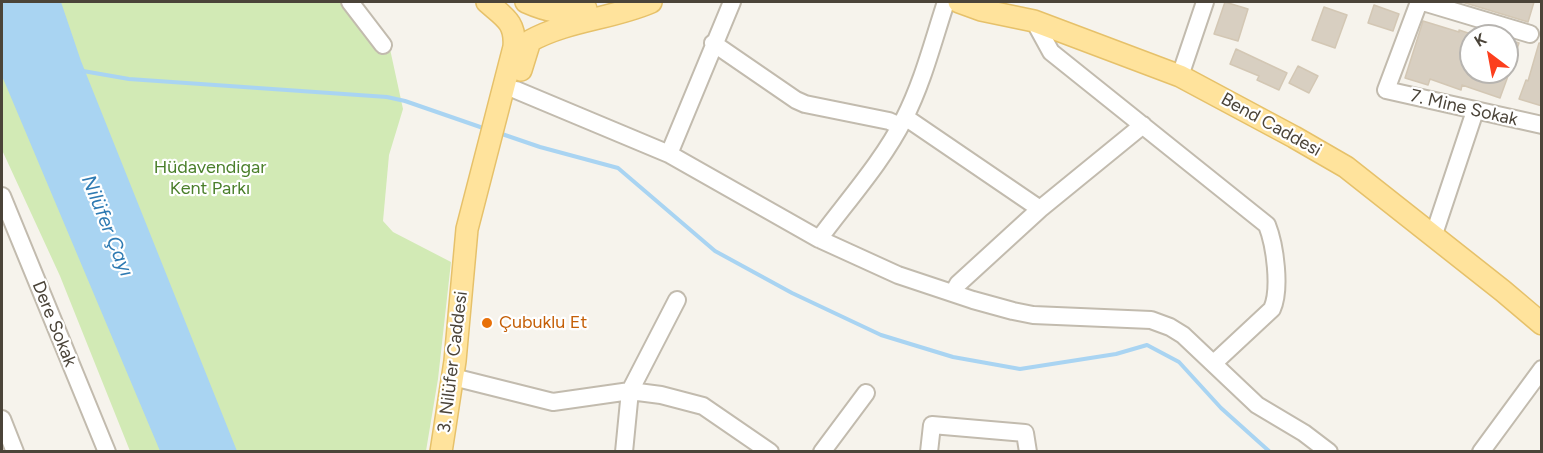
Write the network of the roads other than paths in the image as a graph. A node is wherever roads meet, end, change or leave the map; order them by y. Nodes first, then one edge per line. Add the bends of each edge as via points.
1 (350, 2) edge
2 (487, 2) edge
3 (526, 2) edge
4 (634, 2) edge
5 (651, 2) edge
6 (732, 2) edge
7 (946, 2) edge
8 (959, 2) edge
9 (1025, 2) edge
10 (1205, 2) edge
11 (1421, 2) edge
12 (986, 6) edge
13 (560, 13) junction
14 (1034, 21) junction
15 (524, 29) edge
16 (1530, 34) dead end
17 (714, 43) junction
18 (383, 45) dead end
19 (1180, 75) junction
20 (516, 90) junction
21 (505, 111) junction
22 (1475, 111) junction
23 (903, 121) junction
24 (1143, 125) junction
25 (1542, 125) edge
26 (669, 154) junction
27 (2, 196) edge
28 (1040, 209) junction
29 (1433, 237) junction
30 (819, 239) junction
31 (953, 293) junction
32 (677, 300) dead end
33 (1542, 324) edge
34 (1214, 363) junction
35 (1542, 369) edge
36 (453, 376) junction
37 (630, 391) junction
38 (866, 393) dead end
39 (2, 418) edge
40 (15, 452) edge
41 (107, 452) edge
42 (441, 452) edge
43 (624, 452) edge
44 (770, 452) edge
45 (822, 452) edge
46 (929, 452) edge
47 (1028, 452) edge
48 (1329, 452) edge
49 (1481, 452) edge

1 - 18 street
2 - 15 main road
3 - 13 main road
4 - 13 main road
5 - 15 main road
6 - 17 street
7 - 23 street
8 - 12 main road, Bend Caddesi
9 - 14 main road
10 - 19 street
11 - 16 street
11 - 22 street, 7. Mine Sokak via 1386,90
12 - 14 main road, Bend Caddesi
13 - 15 main road
14 - 19 main road, Bend Caddesi
14 - 24 street via 1051,52
15 - 20 main road
15 - 21 main road
17 - 23 street via 796,100
17 - 26 street
19 - 29 main road, Bend Caddesi via 1346,167
20 - 21 main road
20 - 26 street
21 - 36 main road, 3. Nilüfer Caddesi via 464,272
22 - 25 street, 7. Mine Sokak
22 - 29 street
23 - 28 street
23 - 30 street
24 - 28 street
24 - 34 street via 1259,217 1270,232 1277,299 1272,309
26 - 30 street
27 - 41 street, Dere Sokak
28 - 31 street via 958,284
29 - 33 main road, Bend Caddesi
30 - 31 street via 898,275
31 - 34 street via 1033,315 1161,323 1183,335
32 - 37 street
34 - 48 street via 1257,405
35 - 49 street
36 - 37 street via 553,402
36 - 42 main road, 3. Nilüfer Caddesi
37 - 43 street
37 - 44 street via 703,406
38 - 45 street
39 - 40 street
46 - 47 street via 932,425 1024,433

